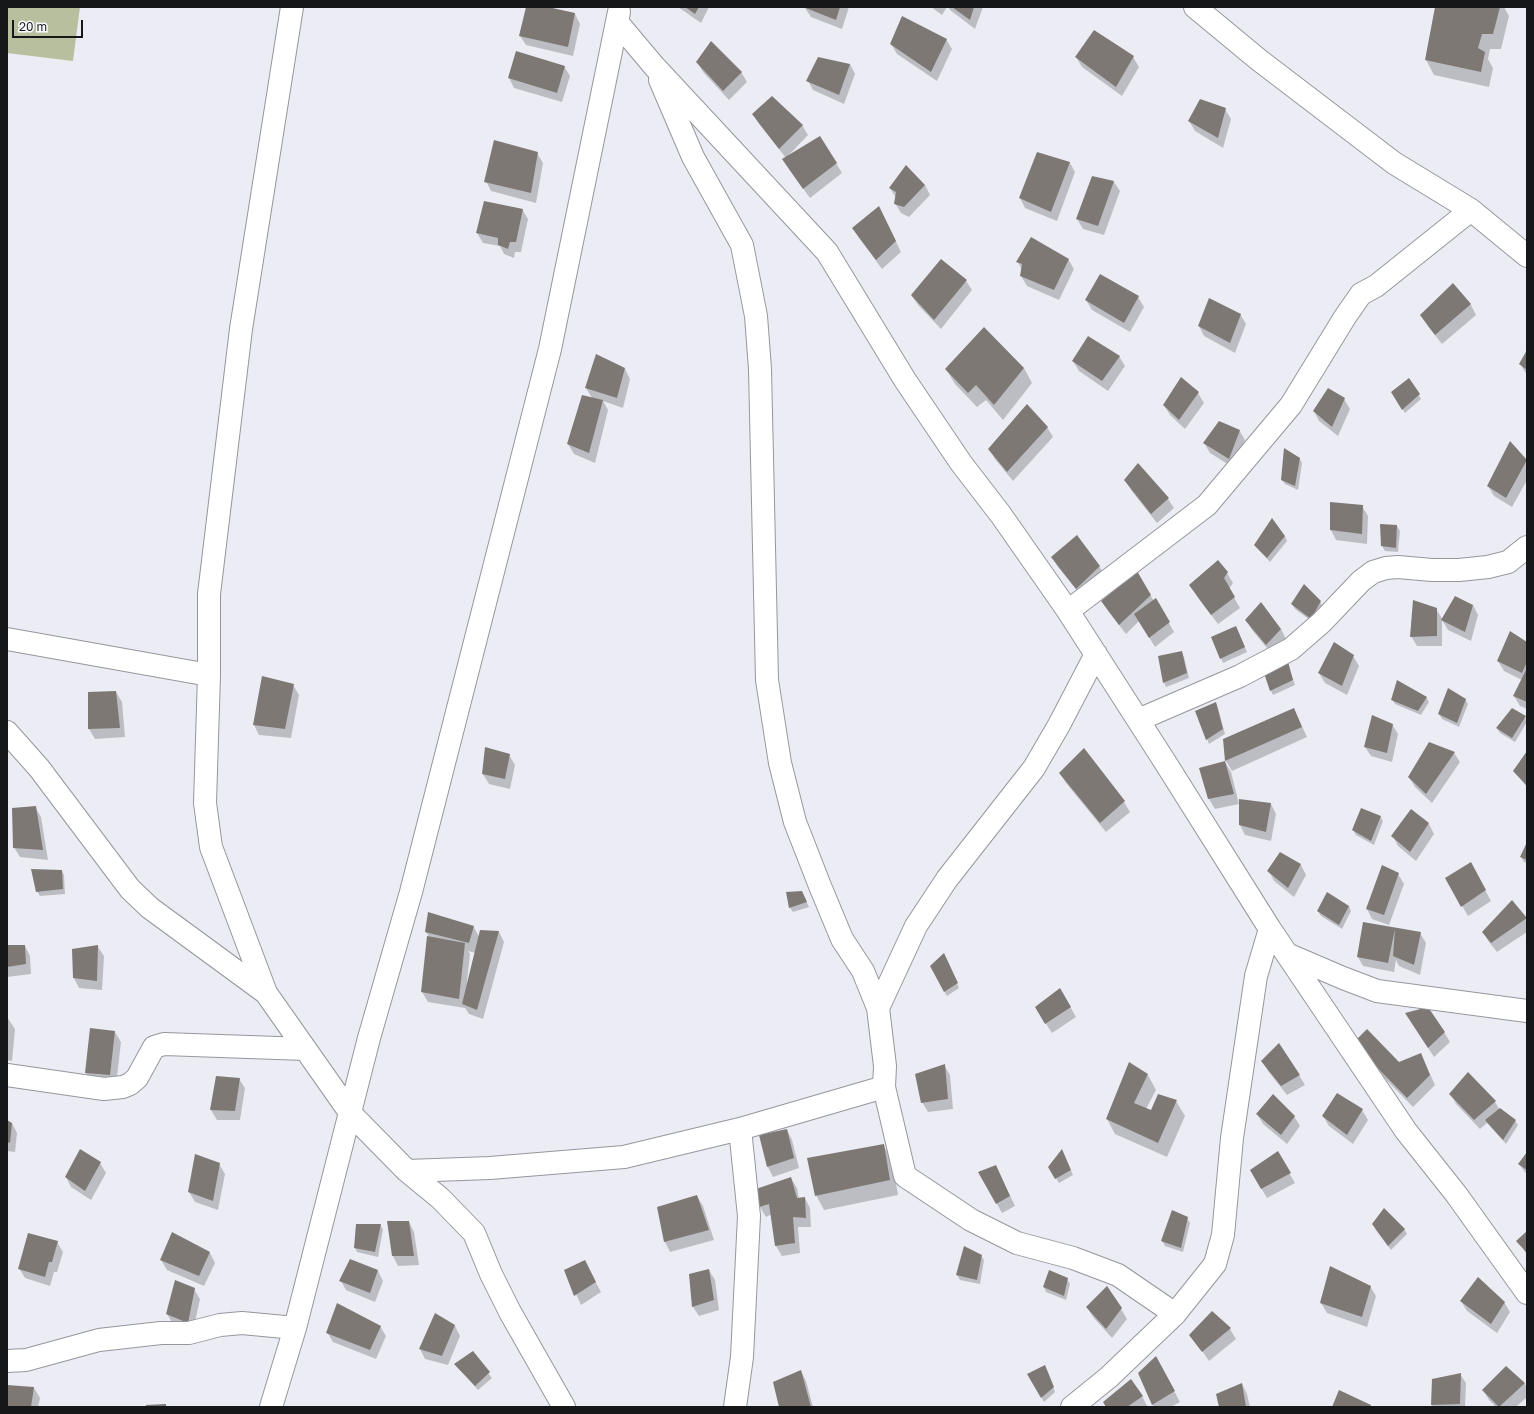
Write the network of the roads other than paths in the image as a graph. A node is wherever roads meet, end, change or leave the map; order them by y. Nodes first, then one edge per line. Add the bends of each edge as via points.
1 (292, 7) edge
2 (1195, 7) edge
3 (618, 14) edge
4 (654, 66) junction
5 (1471, 210) junction
6 (1527, 256) edge
7 (1527, 547) edge
8 (1068, 611) junction
9 (7, 639) edge
10 (1096, 654) junction
11 (209, 675) junction
12 (1138, 720) junction
13 (7, 732) edge
14 (1270, 929) junction
15 (1287, 954) junction
16 (266, 993) junction
17 (878, 1008) junction
18 (1527, 1011) edge
19 (305, 1048) junction
20 (7, 1075) edge
21 (884, 1087) junction
22 (351, 1114) junction
23 (740, 1129) junction
24 (407, 1171) junction
25 (1527, 1293) edge
26 (1175, 1314) junction
27 (295, 1328) junction
28 (7, 1361) edge
29 (271, 1407) edge
30 (564, 1407) edge
31 (735, 1407) edge
32 (1072, 1407) edge

1 - 11 street via 238,361 209,594
2 - 5 street via 1259,60 1394,163
3 - 4 street
3 - 22 street via 550,349 415,877 369,1038
4 - 8 street via 827,252 939,431
4 - 17 street via 693,157 742,244 756,316 760,369 767,680 780,763 796,822 820,886 842,939 863,971
5 - 6 street
5 - 8 street via 1376,286 1361,294 1291,405 1207,505
7 - 12 street via 1508,562 1488,567 1459,570 1398,567 1373,572 1291,649 1240,676
8 - 10 street
9 - 11 street
10 - 12 street
10 - 17 street via 1034,768 947,879 916,926
11 - 16 street via 205,803 211,847
12 - 14 street
13 - 16 street via 39,768 130,889 150,908
14 - 15 street
14 - 26 street via 1256,976 1232,1138 1223,1235 1215,1264
15 - 18 street via 1377,991
15 - 25 street via 1406,1131 1456,1194
16 - 19 street
17 - 21 street via 885,1066
19 - 20 street via 164,1044 154,1047 137,1078 130,1084 104,1089
19 - 22 street
21 - 23 street
21 - 26 street via 905,1176 971,1220 1017,1243 1073,1258 1118,1275
22 - 24 street
22 - 27 street
23 - 24 street via 624,1158
23 - 31 street via 749,1216 742,1357
24 - 30 street via 440,1198 474,1233 510,1312
26 - 32 street via 1109,1377
27 - 28 street via 242,1323 220,1325 189,1333 161,1333 99,1340 26,1360
27 - 29 street

